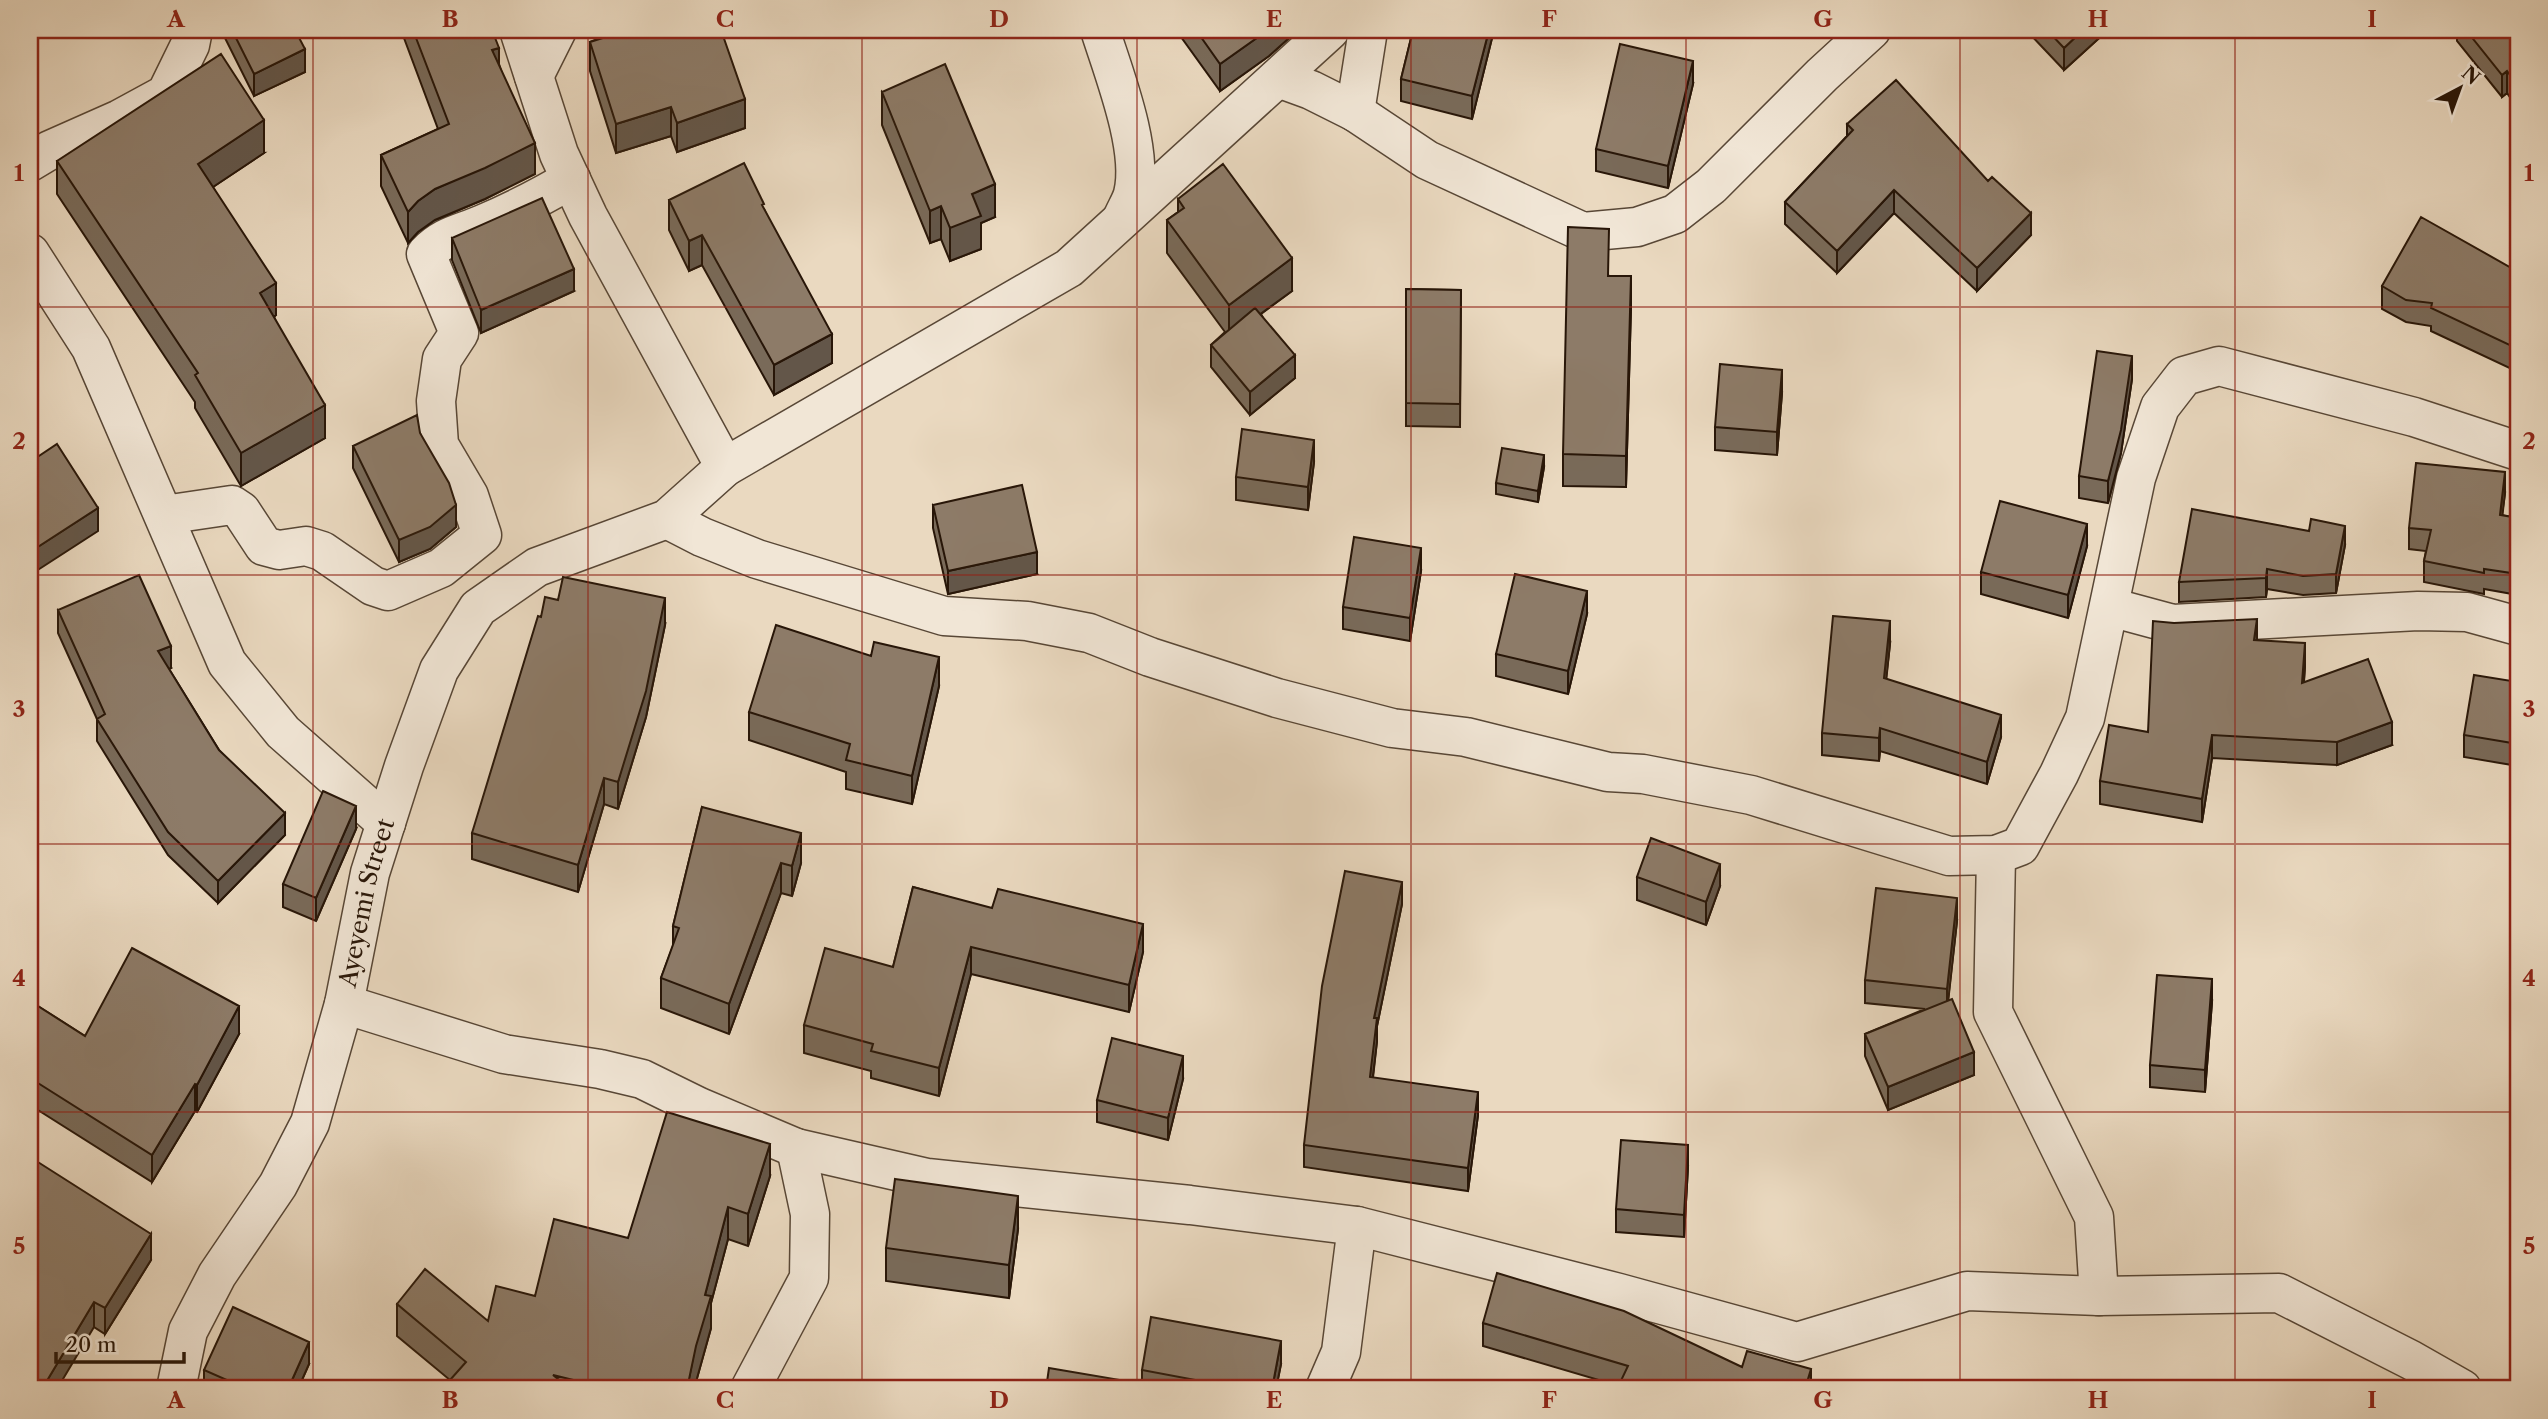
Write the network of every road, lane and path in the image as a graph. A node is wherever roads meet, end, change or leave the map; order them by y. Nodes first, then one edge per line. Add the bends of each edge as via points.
1 (193, 30) edge
2 (519, 30) edge
3 (557, 30) edge
4 (1100, 30) edge
5 (1330, 30) edge
6 (1368, 30) edge
7 (1871, 30) edge
8 (534, 76) junction
9 (1278, 78) junction
10 (1355, 112) junction
11 (30, 162) edge
12 (571, 179) junction
13 (1122, 219) junction
14 (30, 253) edge
15 (41, 286) edge
16 (2518, 452) edge
17 (725, 467) junction
18 (164, 515) junction
19 (667, 519) junction
20 (2110, 607) junction
21 (2518, 626) edge
22 (386, 824) junction
23 (1996, 855) junction
24 (344, 1004) junction
25 (796, 1148) junction
26 (1357, 1226) junction
27 (2099, 1296) junction
28 (176, 1389) edge
29 (750, 1389) edge
30 (1325, 1389) edge
31 (2462, 1389) edge

1 - 11 street via 166,94
2 - 8 street
3 - 8 street
4 - 13 street via 1136,164 1133,195
5 - 9 street
6 - 10 street
7 - 10 street via 1711,186 1675,214 1637,227 1583,232 1427,160
8 - 12 street
9 - 10 street
9 - 13 street
12 - 17 street
12 - 18 street via 483,224 439,240 426,254 459,333 442,359 436,401 439,445 469,496 482,535 441,568 388,592 322,551 306,546 279,550 264,546 232,505
13 - 17 street via 1069,268
14 - 15 street
15 - 18 street via 91,348
16 - 20 street via 2414,417 2219,366 2184,376 2160,407 2136,478
17 - 19 street
18 - 22 street via 227,663 283,732
19 - 22 street, Ayeyemi Street via 537,568 478,608 439,670
19 - 23 street via 757,559 944,616 1027,621 1089,633 1277,698 1392,728 1466,737 1608,772 1643,774 1751,795 1949,856
20 - 21 street via 2173,624 2418,611 2467,612
20 - 23 street via 2085,718 2020,846
22 - 24 street, Ayeyemi Street via 370,873
23 - 27 street via 1993,1012 2094,1217
24 - 25 street via 504,1054 642,1079
24 - 28 street, Ayeyemi Street via 310,1123 278,1185 217,1275 187,1331
25 - 26 street via 928,1178
25 - 29 street via 810,1214 809,1278
26 - 27 street via 1797,1342 1967,1291
26 - 30 street via 1340,1352
27 - 31 street via 2279,1293

